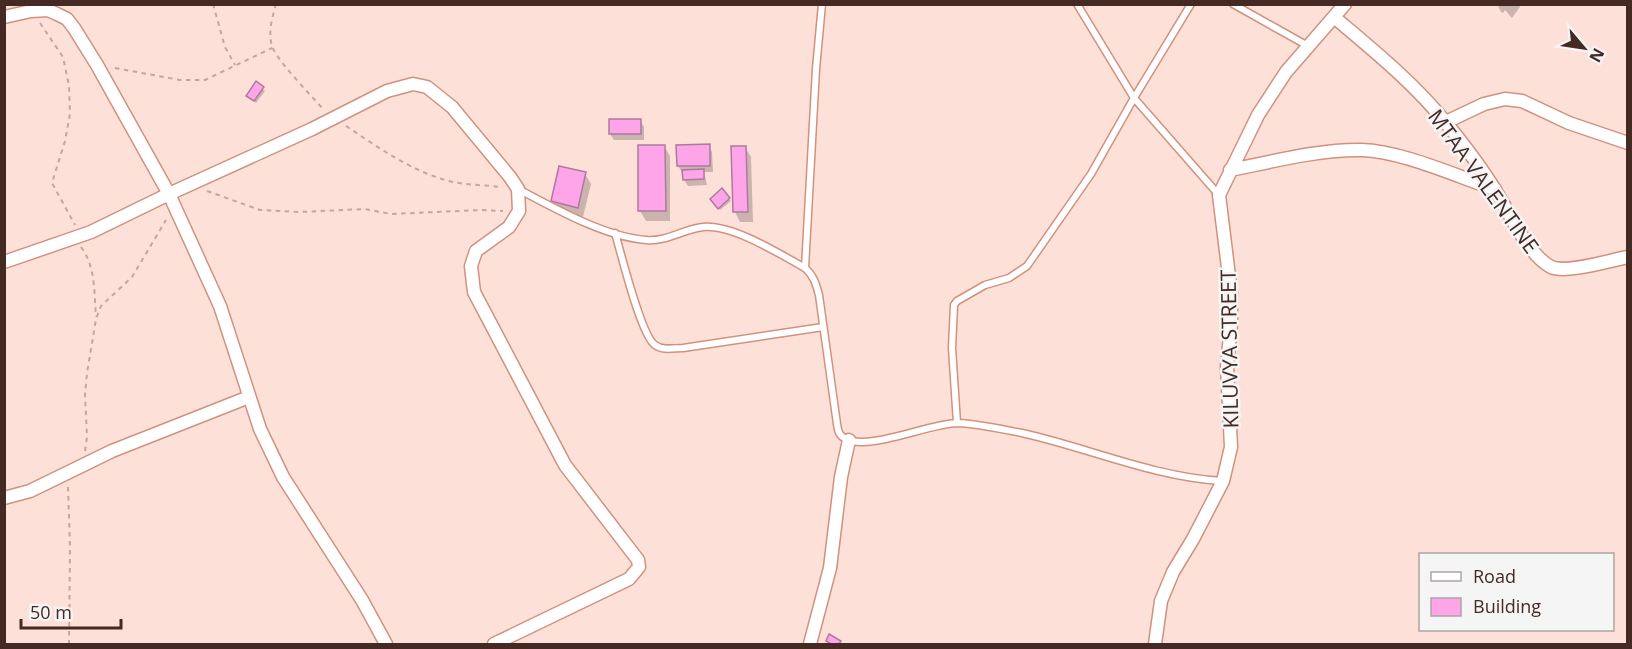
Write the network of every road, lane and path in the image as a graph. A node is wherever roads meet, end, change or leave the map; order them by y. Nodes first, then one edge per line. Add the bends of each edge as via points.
1 (213, 4) edge
2 (276, 4) edge
3 (822, 4) edge
4 (1077, 4) edge
5 (1191, 4) edge
6 (1233, 4) edge
7 (1345, 4) edge
8 (29, 8) edge
9 (1334, 16) junction
10 (4, 17) edge
11 (1308, 46) junction
12 (272, 48) junction
13 (97, 65) junction
14 (235, 65) junction
15 (1134, 98) junction
16 (332, 119) junction
17 (1446, 122) junction
18 (1628, 143) edge
19 (1230, 170) junction
20 (191, 184) junction
21 (518, 189) junction
22 (1495, 189) junction
23 (1219, 195) junction
24 (172, 199) junction
25 (519, 211) junction
26 (615, 233) junction
27 (78, 237) junction
28 (1628, 257) edge
29 (4, 262) edge
30 (805, 268) junction
31 (96, 320) junction
32 (824, 327) junction
33 (249, 397) junction
34 (957, 423) junction
35 (849, 440) junction
36 (82, 465) junction
37 (67, 472) junction
38 (1223, 481) junction
39 (4, 498) edge
40 (69, 645) edge
41 (386, 645) edge
42 (494, 645) edge
43 (810, 645) edge
44 (1155, 645) edge

1 - 14 path via 225,47
2 - 12 path via 270,29
3 - 30 lane
4 - 15 lane
5 - 15 lane
6 - 11 lane
7 - 9 street
8 - 10 street
8 - 13 street via 48,10 67,19
8 - 27 path via 63,57 70,114 52,183
9 - 11 street
9 - 17 street, MTAA VALENTINE via 1396,69
11 - 19 street via 1258,116
12 - 14 path
12 - 16 path
13 - 14 path via 180,80 205,80
13 - 24 street
15 - 23 lane
15 - 34 lane via 1091,174 1026,266 954,305 952,348
16 - 20 street
16 - 21 path via 435,177
16 - 21 street via 387,91 413,84 426,87 452,107
17 - 18 street via 1505,99 1522,101 1569,123
17 - 22 street, MTAA VALENTINE
19 - 22 street via 1307,155 1362,150 1394,154
19 - 23 street
20 - 24 street
20 - 25 path via 260,210 365,209 391,214
21 - 25 street
21 - 26 lane via 572,217
22 - 28 street, MTAA VALENTINE via 1523,236 1540,259 1553,268
23 - 38 street, KILUVYA STREET via 1231,292 1227,367 1231,447
24 - 27 street
24 - 31 path via 132,277 101,306
24 - 33 street via 219,306
25 - 42 street via 508,227 476,251 471,266 474,292 565,465 638,560 639,567 629,579
26 - 30 lane via 648,241 704,226 719,228 753,240
26 - 32 lane via 648,338 656,346 683,348
27 - 29 street
27 - 31 path via 92,269
30 - 32 lane via 815,281
31 - 36 path via 87,373 87,437
32 - 35 lane via 839,434
33 - 36 street
33 - 41 street via 283,477 362,600
34 - 35 lane via 890,438
34 - 38 lane via 1047,439 1194,479
35 - 43 street via 830,568
36 - 37 street
37 - 39 street via 30,491
37 - 40 path
38 - 44 street, KILUVYA STREET via 1173,572 1161,601

